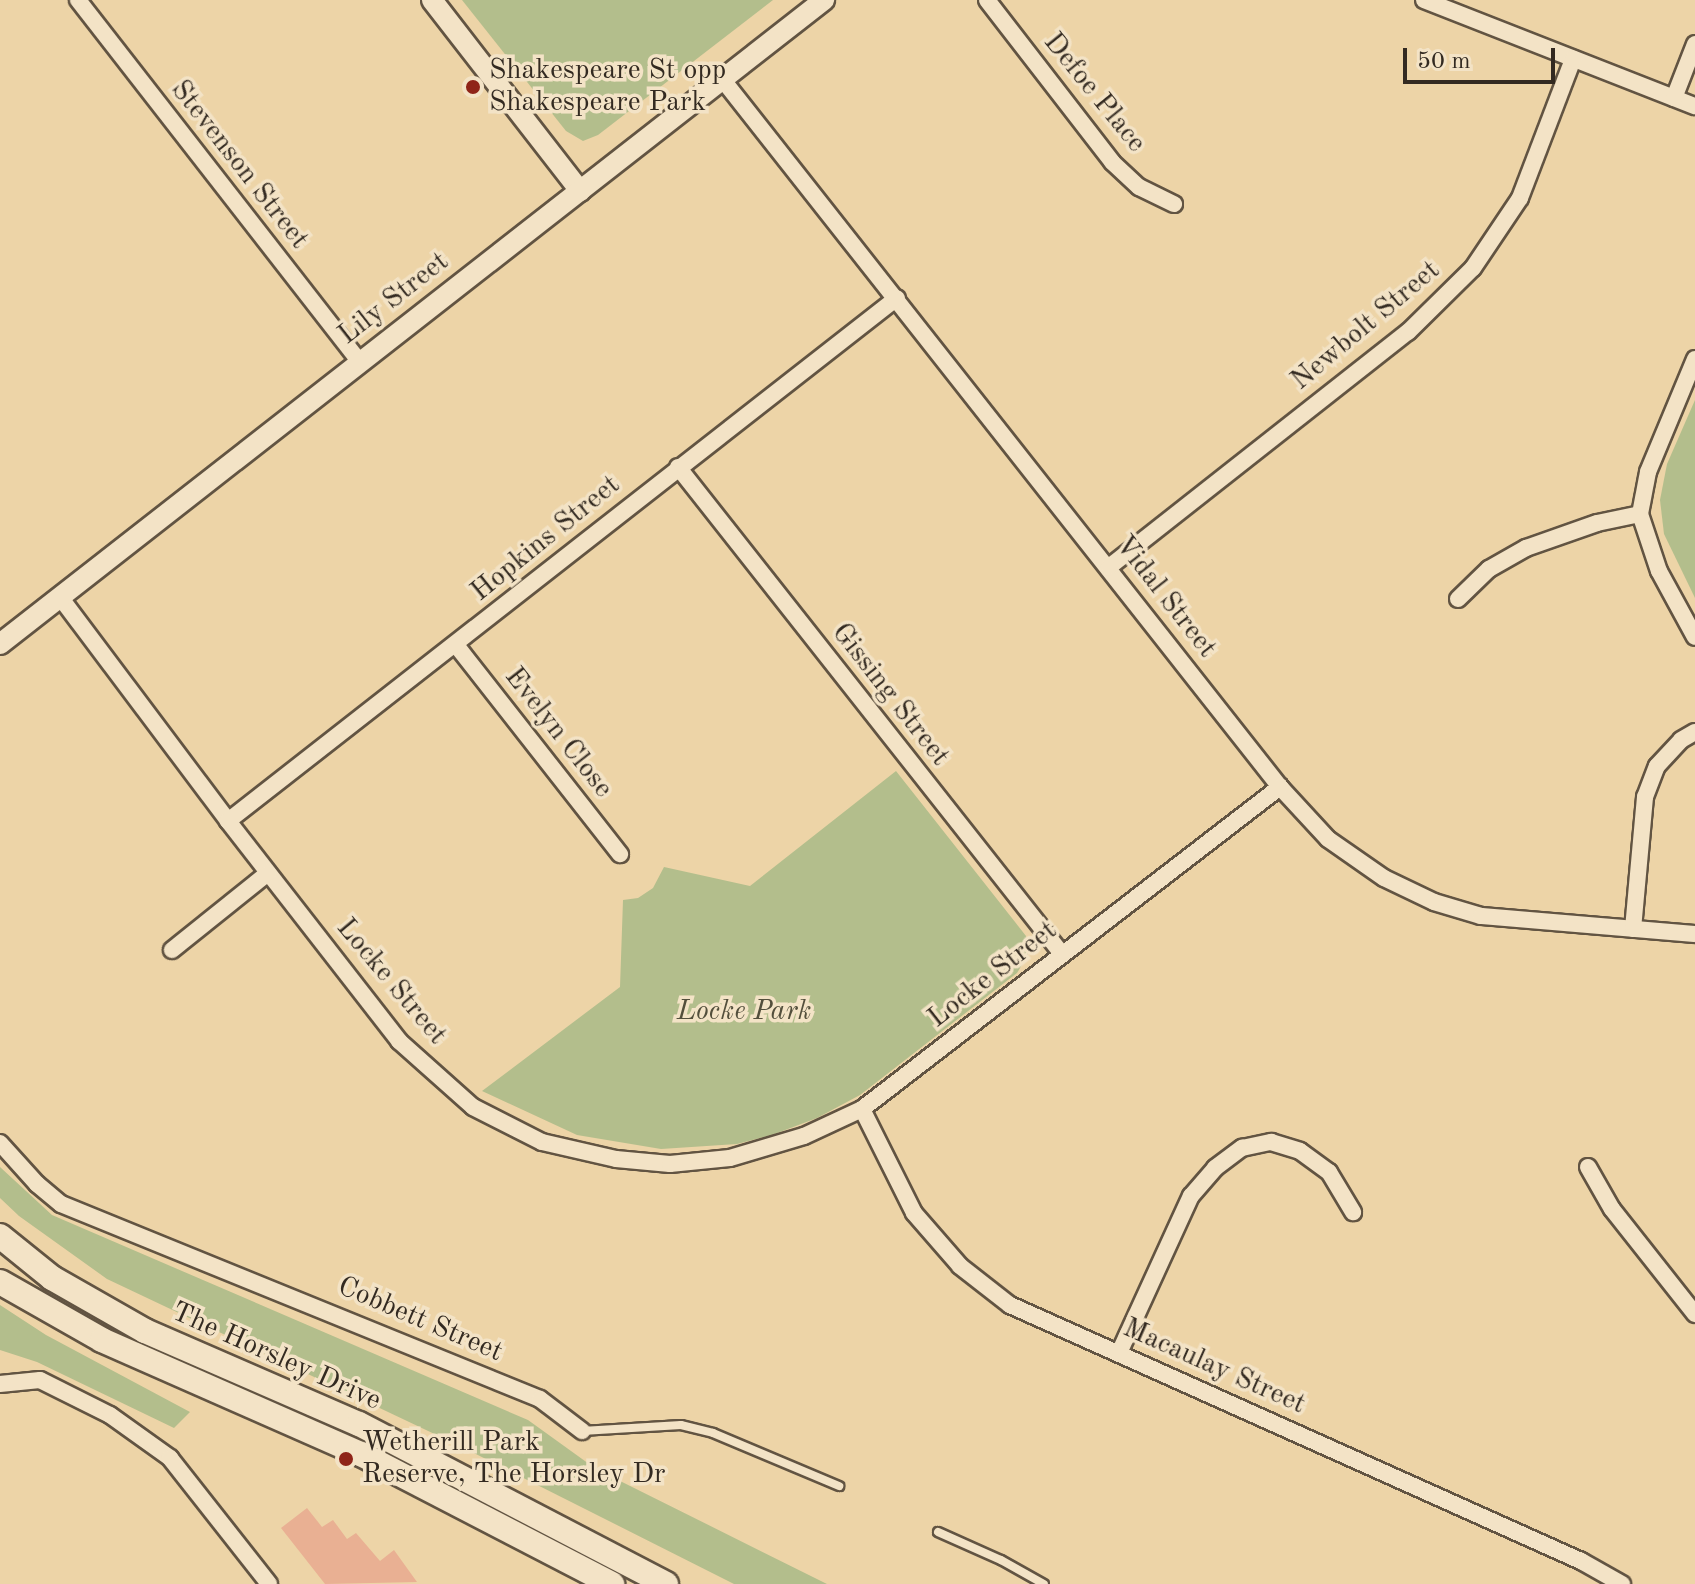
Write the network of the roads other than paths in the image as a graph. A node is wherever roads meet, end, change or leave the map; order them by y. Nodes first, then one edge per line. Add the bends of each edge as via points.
1 (78, 0) edge
2 (432, 0) edge
3 (824, 0) edge
4 (987, 0) edge
5 (1424, 0) edge
6 (1695, 44) edge
7 (1573, 59) junction
8 (723, 80) junction
9 (1674, 98) junction
10 (1695, 106) edge
11 (580, 191) junction
12 (1174, 204) dead end
13 (897, 298) junction
14 (1695, 359) edge
15 (359, 361) junction
16 (678, 467) junction
17 (1640, 514) junction
18 (1109, 567) junction
19 (60, 597) junction
20 (1458, 599) dead end
21 (1695, 637) edge
22 (0, 644) edge
23 (456, 645) junction
24 (1695, 732) edge
25 (1280, 787) junction
26 (228, 821) junction
27 (620, 854) dead end
28 (268, 873) junction
29 (1633, 929) junction
30 (1695, 934) edge
31 (172, 950) dead end
32 (1062, 954) junction
33 (862, 1109) junction
34 (0, 1143) edge
35 (1588, 1167) dead end
36 (1353, 1212) dead end
37 (0, 1236) edge
38 (0, 1282) edge
39 (1695, 1314) edge
40 (1119, 1353) junction
41 (0, 1384) edge
42 (582, 1431) joint
43 (839, 1486) dead end
44 (938, 1532) dead end
45 (269, 1584) edge
46 (612, 1584) edge
47 (666, 1584) edge
48 (1044, 1584) edge
49 (1622, 1584) edge

1 - 15 street, Stevenson Street
2 - 11 street
3 - 8 street, Lily Street
4 - 12 street, Defoe Place via 1112,162 1139,187
5 - 7 street
6 - 9 street
7 - 9 street
7 - 18 street, Newbolt Street via 1520,198 1473,268 1408,332
8 - 11 street, Lily Street
8 - 13 street, Vidal Street
9 - 10 street
11 - 15 street, Lily Street
13 - 16 street, Hopkins Street
13 - 18 street, Vidal Street
14 - 17 street via 1648,472
15 - 19 street, Lily Street
16 - 23 street, Hopkins Street
16 - 32 street, Gissing Street
17 - 20 street via 1526,548 1489,569
17 - 21 street via 1659,571
18 - 25 street, Vidal Street
19 - 22 street, Lily Street
19 - 26 street, Locke Street
23 - 26 street, Hopkins Street
23 - 27 street, Evelyn Close
24 - 29 street via 1657,766 1645,797
25 - 29 street, Vidal Street via 1328,839 1384,878 1434,902 1481,916
25 - 32 street, Locke Street
26 - 28 street, Locke Street
28 - 31 street
28 - 33 street, Locke Street via 399,1041 473,1107 542,1142 616,1159 670,1164 730,1158 804,1136
29 - 30 street, Vidal Street
32 - 33 street, Locke Street
33 - 40 street, Macaulay Street via 914,1213 960,1266 1010,1305
34 - 42 street, Cobbett Street via 61,1204 540,1399
35 - 39 street via 1612,1209
36 - 40 street via 1329,1172 1300,1151 1271,1142 1242,1148 1191,1196
37 - 47 main road, The Horsley Drive via 52,1278 145,1331 359,1424
38 - 46 main road, The Horsley Drive via 89,1334 361,1454
40 - 49 street, Macaulay Street
41 - 45 street via 40,1380 110,1415 170,1458
42 - 43 lane, Cobbett Street via 681,1425 713,1433
44 - 48 lane

